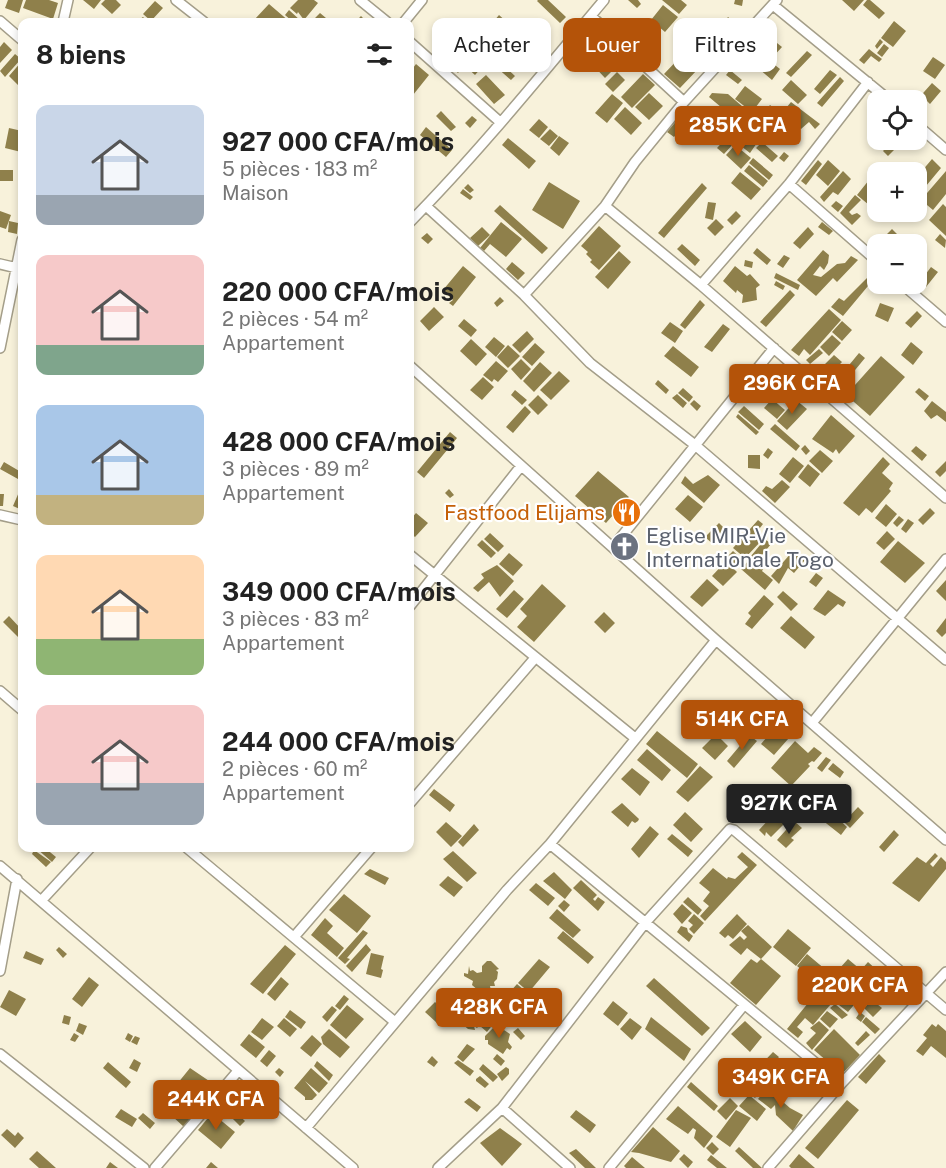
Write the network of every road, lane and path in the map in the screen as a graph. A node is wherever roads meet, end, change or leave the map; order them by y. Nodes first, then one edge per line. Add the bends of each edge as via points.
1 (69, 0) edge
2 (176, 0) edge
3 (360, 0) edge
4 (422, 0) edge
5 (604, 0) edge
6 (775, 2) edge
7 (591, 16) junction
8 (64, 18) edge
9 (199, 18) edge
10 (382, 18) edge
11 (407, 18) edge
12 (0, 21) edge
13 (18, 37) edge
14 (414, 46) edge
15 (868, 82) junction
16 (877, 90) edge
17 (684, 102) junction
18 (500, 122) junction
19 (927, 134) edge
20 (946, 150) edge
21 (789, 184) junction
22 (426, 206) junction
23 (605, 206) junction
24 (414, 218) edge
25 (867, 252) edge
26 (18, 262) edge
27 (0, 264) edge
28 (17, 268) junction
29 (701, 285) junction
30 (914, 294) edge
31 (524, 295) junction
32 (946, 322) edge
33 (0, 348) edge
34 (774, 348) junction
35 (414, 370) edge
36 (695, 445) junction
37 (521, 466) junction
38 (946, 498) edge
39 (0, 515) edge
40 (18, 519) edge
41 (613, 547) junction
42 (414, 558) edge
43 (946, 559) edge
44 (435, 576) junction
45 (414, 601) edge
46 (897, 617) junction
47 (716, 640) junction
48 (535, 658) junction
49 (946, 660) edge
50 (0, 691) edge
51 (18, 707) edge
52 (812, 723) junction
53 (635, 738) junction
54 (414, 798) edge
55 (946, 840) edge
56 (550, 844) junction
57 (86, 852) edge
58 (192, 852) edge
59 (200, 852) edge
60 (368, 852) edge
61 (197, 856) junction
62 (0, 866) edge
63 (17, 879) junction
64 (41, 901) junction
65 (645, 923) junction
66 (294, 937) junction
67 (0, 971) edge
68 (946, 972) edge
69 (927, 993) junction
70 (744, 1005) junction
71 (946, 1010) edge
72 (395, 1022) junction
73 (0, 1054) edge
74 (238, 1071) junction
75 (841, 1084) junction
76 (502, 1108) junction
77 (306, 1128) junction
78 (144, 1168) edge
79 (155, 1168) edge
80 (353, 1168) edge
81 (438, 1168) edge
82 (570, 1168) edge
83 (609, 1168) edge
84 (768, 1168) edge

1 - 8 street
2 - 9 street
3 - 10 street
4 - 11 street
5 - 7 street
6 - 15 street
6 - 17 street
7 - 17 street
7 - 18 street
12 - 13 street
14 - 18 street
15 - 16 street
15 - 21 street
17 - 23 street
18 - 22 street
19 - 20 street
21 - 25 street
21 - 29 street
22 - 24 street
22 - 31 street
23 - 29 street
23 - 31 street
26 - 28 street
27 - 28 street
28 - 33 street
29 - 34 street
30 - 32 street
31 - 36 street via 590,363
34 - 36 street
34 - 38 street
35 - 37 street
36 - 41 street
36 - 46 street
37 - 41 street
37 - 44 street
39 - 40 street
41 - 47 street
42 - 44 street
43 - 46 street
44 - 45 street
44 - 48 street
46 - 49 street
46 - 52 street
47 - 52 street
47 - 53 street
48 - 53 street
48 - 54 street
50 - 51 street
52 - 55 street
53 - 56 street
56 - 65 street
56 - 72 street
57 - 64 street
58 - 61 street
59 - 61 street
60 - 66 street
61 - 66 street
62 - 63 street
63 - 64 street
63 - 67 street
64 - 74 street
65 - 69 street via 732,829
65 - 70 street
65 - 76 street
66 - 72 street
68 - 69 street
69 - 71 street
69 - 75 street
70 - 75 street
70 - 83 street
72 - 77 street
73 - 78 street
74 - 77 street
74 - 79 street
75 - 84 street
76 - 81 street
76 - 82 street
77 - 80 street

